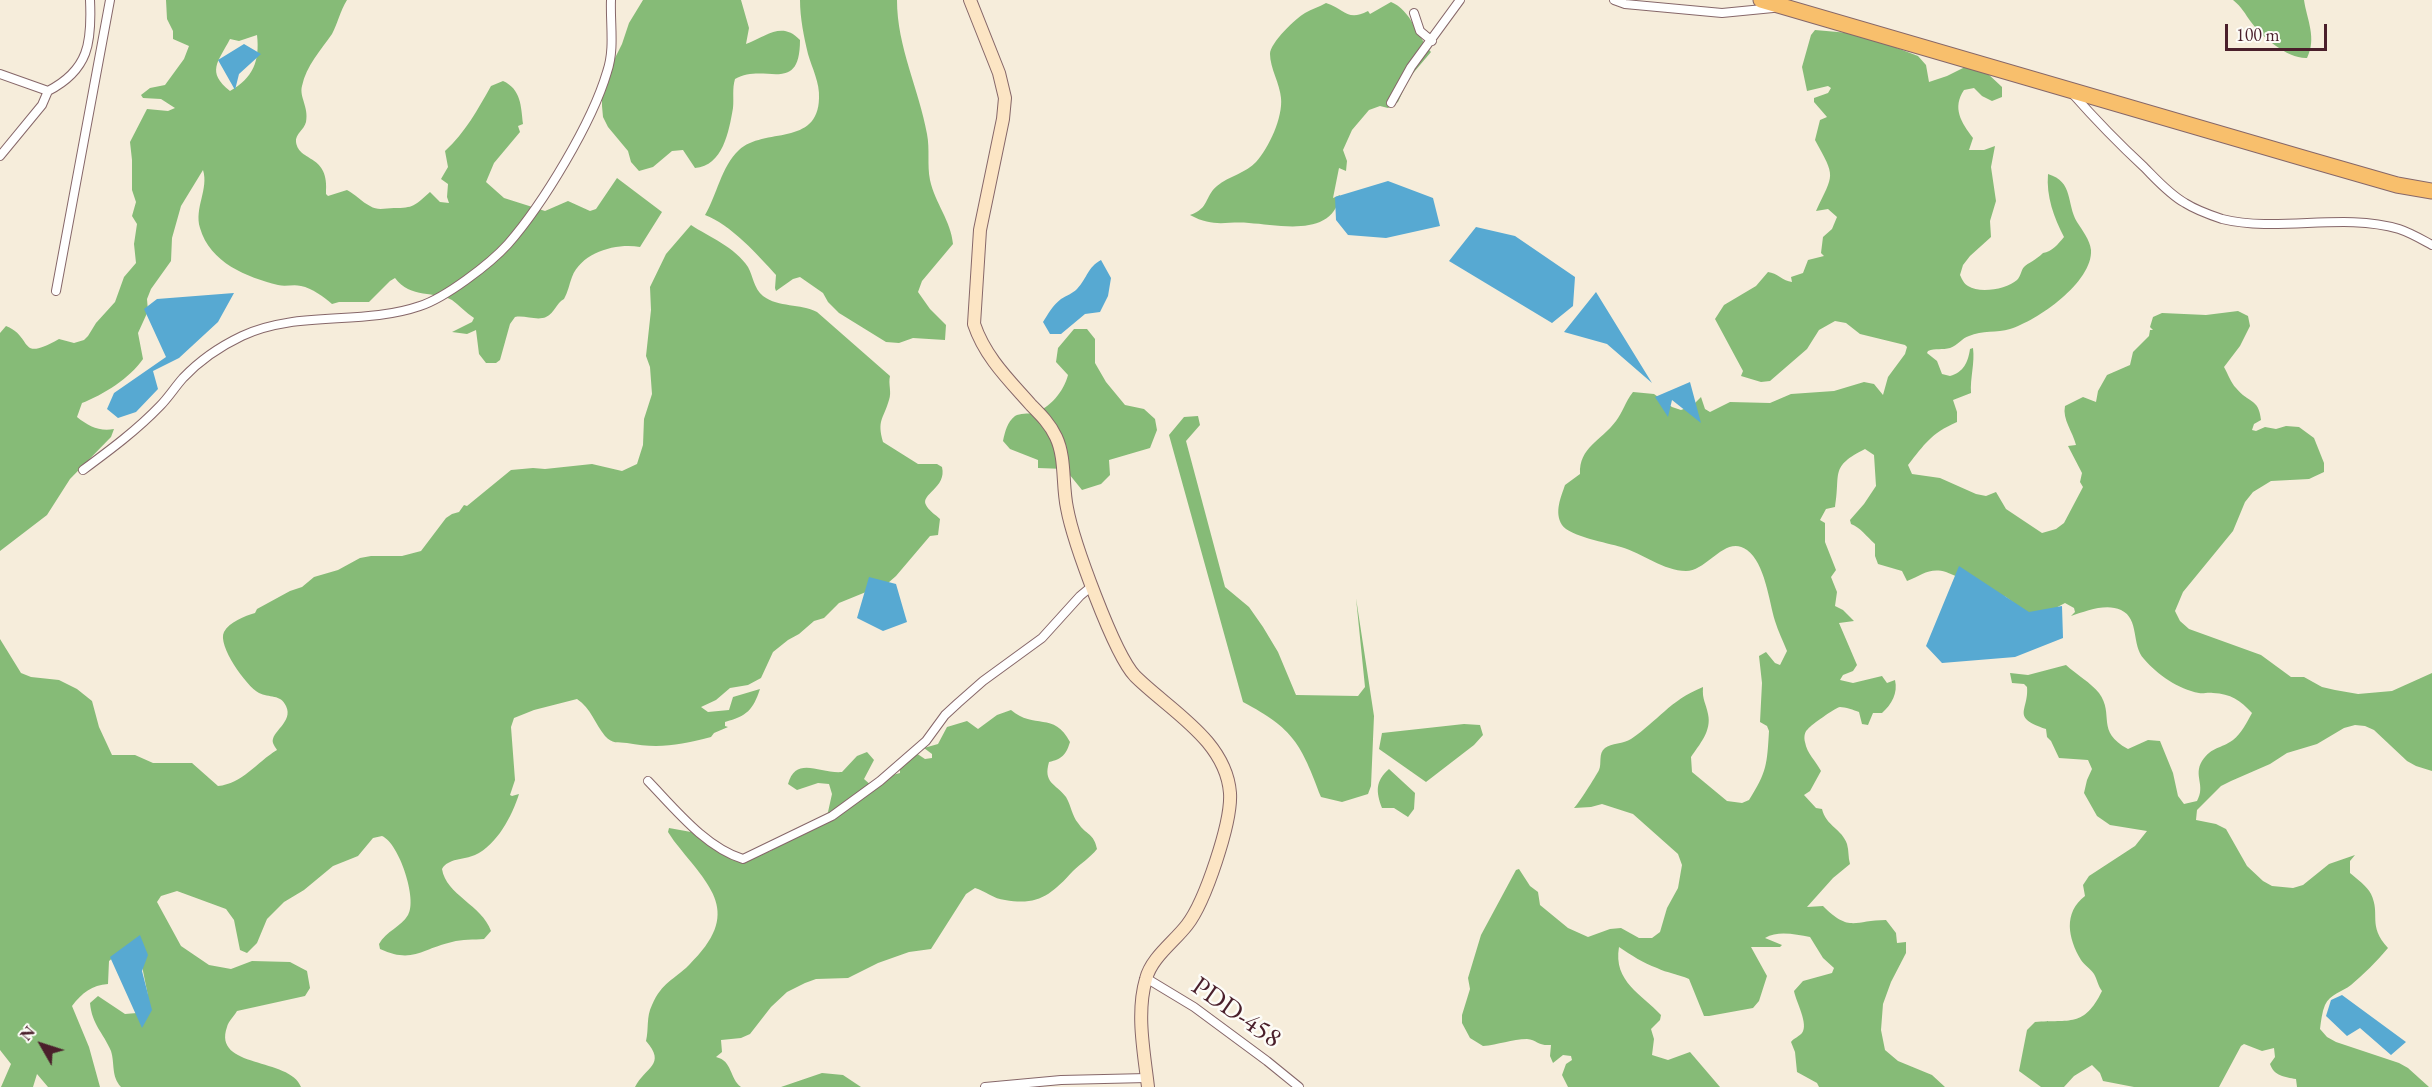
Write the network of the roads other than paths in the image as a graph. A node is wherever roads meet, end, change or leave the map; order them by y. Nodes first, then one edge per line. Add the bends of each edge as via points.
1 (90, 0) edge
2 (110, 0) edge
3 (611, 0) edge
4 (970, 0) edge
5 (1460, 0) edge
6 (1614, 0) edge
7 (1761, 0) edge
8 (1785, 7) junction
9 (1414, 13) dead end
10 (1432, 41) junction
11 (0, 74) edge
12 (2068, 89) junction
13 (48, 91) junction
14 (1391, 103) dead end
15 (0, 156) edge
16 (2397, 185) junction
17 (2432, 191) edge
18 (2432, 197) edge
19 (2432, 245) edge
20 (56, 291) dead end
21 (83, 470) dead end
22 (1092, 586) junction
23 (648, 781) dead end
24 (1146, 978) junction
25 (1147, 1082) edge
26 (985, 1087) edge
27 (1299, 1087) edge

1 - 13 street via 92,28 82,63
2 - 20 street
3 - 21 street via 608,72 589,115 568,157 496,256 442,296 419,307 272,325 242,336 200,362 161,406
4 - 22 street via 1005,98 980,230 974,324 992,361 1055,435 1068,512
5 - 10 street
6 - 8 street via 1722,13
7 - 8 highway
8 - 12 highway
9 - 10 street via 1420,31
10 - 14 street via 1411,67
11 - 13 street
12 - 16 highway
12 - 19 street via 2165,188 2198,210 2223,219 2256,223 2381,225
13 - 15 street via 42,105
16 - 17 highway
16 - 18 highway
22 - 23 street via 1042,638 958,703 926,741 880,781 832,816 743,859 710,841
22 - 24 street via 1129,668 1194,728 1224,768 1230,791 1226,828 1199,904
24 - 25 street via 1141,1015
24 - 27 street, PDD-458 / PDD-458 via 1194,1007
25 - 26 street via 1061,1080

